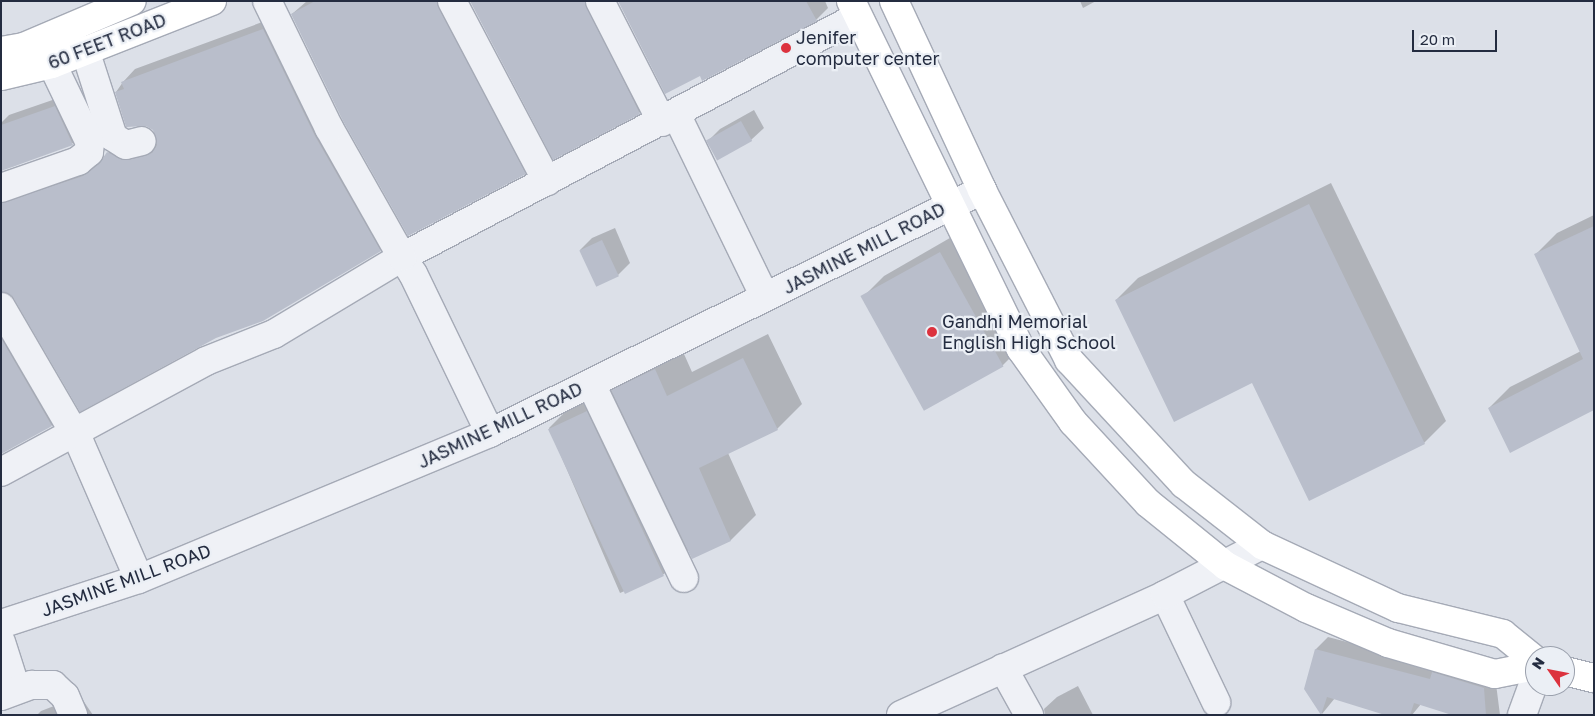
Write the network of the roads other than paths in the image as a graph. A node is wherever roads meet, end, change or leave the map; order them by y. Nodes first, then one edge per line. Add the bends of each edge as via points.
1 (132, 1) edge
2 (212, 1) edge
3 (267, 1) edge
4 (452, 1) edge
5 (600, 1) edge
6 (894, 1) edge
7 (854, 9) edge
8 (85, 50) junction
9 (1, 51) edge
10 (52, 64) junction
11 (1, 76) edge
12 (669, 118) junction
13 (142, 141) dead end
14 (546, 181) junction
15 (1, 188) edge
16 (982, 190) junction
17 (948, 204) junction
18 (402, 257) junction
19 (765, 297) junction
20 (1, 307) edge
21 (590, 384) junction
22 (71, 432) junction
23 (490, 433) junction
24 (1, 472) edge
25 (1262, 545) junction
26 (1226, 566) junction
27 (684, 578) dead end
28 (139, 579) junction
29 (1165, 595) junction
30 (1398, 608) junction
31 (1, 624) edge
32 (1, 642) edge
33 (1388, 643) junction
34 (1525, 652) edge
35 (1003, 668) junction
36 (1525, 668) edge
37 (1575, 673) edge
38 (1594, 678) edge
39 (8, 692) edge
40 (1529, 696) edge
41 (1216, 702) dead end
42 (73, 715) edge
43 (901, 715) edge
44 (1028, 715) edge
45 (1522, 715) edge

1 - 9 main road, 60 FEET ROAD via 24,47
2 - 8 main road, 60 FEET ROAD
3 - 18 street via 334,136
4 - 14 street
5 - 12 street
6 - 16 main road
7 - 12 street
7 - 17 main road
8 - 10 main road, 60 FEET ROAD
8 - 13 street via 113,137 126,146
10 - 11 main road, 60 FEET ROAD
10 - 15 street via 90,143 89,152 78,161
12 - 14 street
12 - 19 street
14 - 18 street
16 - 17 street, JASMINE MILL ROAD
16 - 25 main road via 1069,360 1184,484
17 - 19 street, JASMINE MILL ROAD
17 - 26 main road via 1021,350 1073,422 1148,503
18 - 22 street via 274,334 206,361
18 - 23 street
19 - 21 street, JASMINE MILL ROAD
20 - 22 street
21 - 23 street, JASMINE MILL ROAD
21 - 27 street
22 - 24 street
22 - 28 street via 78,441
23 - 28 street, JASMINE MILL ROAD
25 - 26 street
25 - 30 main road
26 - 29 street
26 - 33 main road via 1306,608
28 - 31 street, JASMINE MILL ROAD
29 - 35 street
29 - 41 street
30 - 33 main road
30 - 34 main road via 1503,634
32 - 39 street
33 - 36 main road via 1496,674
35 - 43 street
35 - 44 street
37 - 38 main road
39 - 42 street via 32,684 53,685 65,696
40 - 45 street

